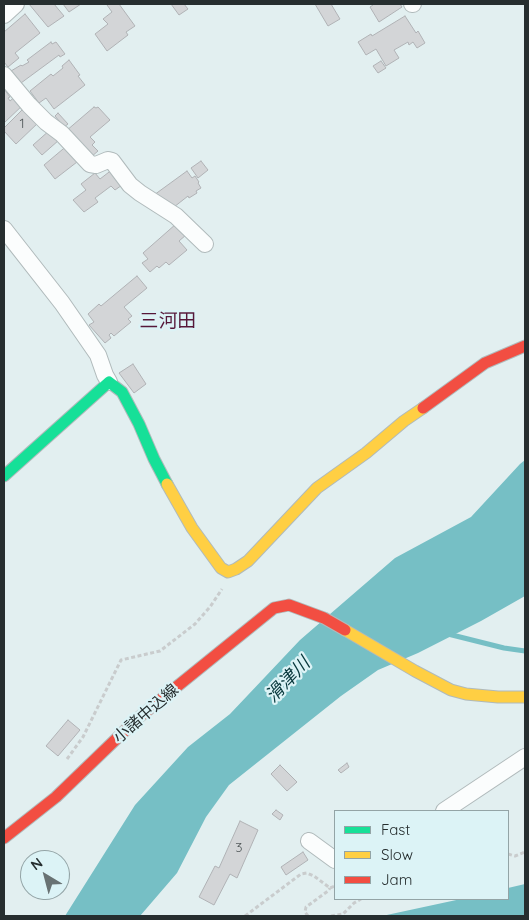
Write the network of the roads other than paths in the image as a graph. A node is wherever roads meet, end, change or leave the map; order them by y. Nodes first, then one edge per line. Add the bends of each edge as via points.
1 (16, 4) edge
2 (4, 15) edge
3 (4, 75) edge
4 (4, 230) edge
5 (205, 244) dead end
6 (525, 346) edge
7 (109, 382) junction
8 (4, 476) edge
9 (525, 697) edge
10 (525, 757) edge
11 (446, 810) edge
12 (4, 838) edge
13 (309, 841) dead end
14 (334, 859) edge

1 - 2 street
3 - 5 street via 29,105 90,164 112,161 140,194 176,216
4 - 7 street via 98,355
6 - 7 street via 485,363 404,421 317,488 266,544 228,572 221,568 192,528 122,392
7 - 8 street
9 - 12 street, 小諸中込線 via 466,694 452,690 324,618 289,605 281,606 267,613 138,718 56,797
10 - 11 street
13 - 14 street

